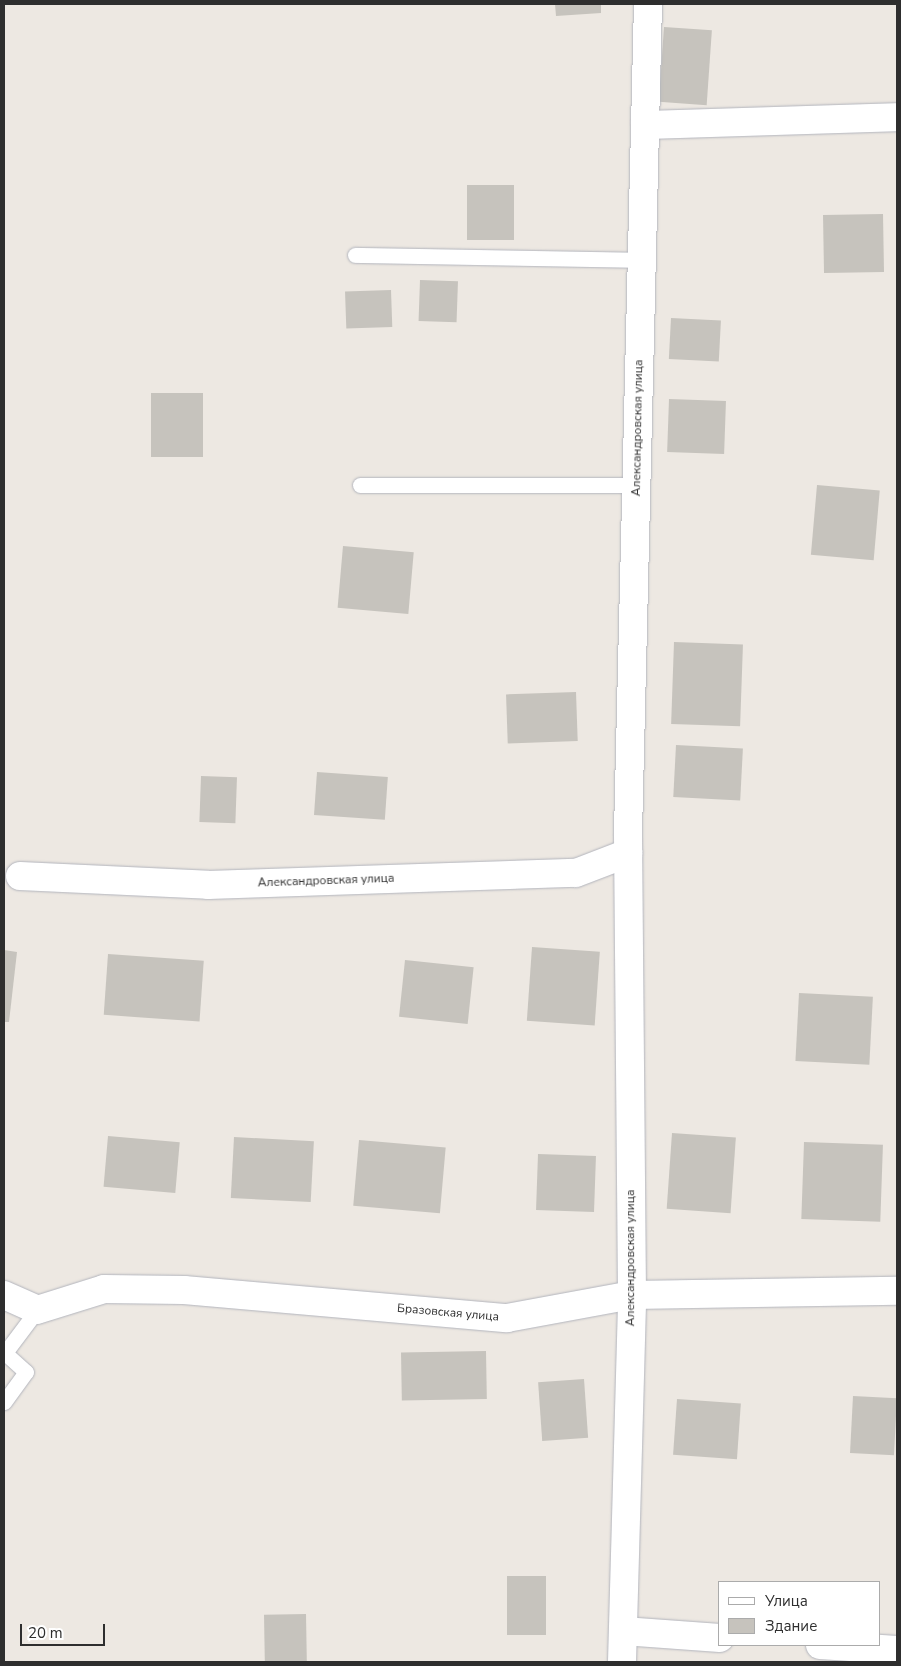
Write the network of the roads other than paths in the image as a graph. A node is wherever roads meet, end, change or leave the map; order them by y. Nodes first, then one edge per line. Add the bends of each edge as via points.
1 (648, 4) edge
2 (897, 117) edge
3 (645, 125) junction
4 (356, 255) dead end
5 (642, 260) junction
6 (360, 484) dead end
7 (636, 485) junction
8 (628, 853) junction
9 (12, 876) edge
10 (897, 1291) edge
11 (4, 1295) edge
12 (632, 1295) junction
13 (37, 1310) junction
14 (4, 1353) edge
15 (4, 1402) edge
16 (623, 1631) junction
17 (718, 1638) edge
18 (835, 1646) edge
19 (897, 1650) edge
20 (622, 1662) edge

1 - 3 street, Александровская улица
2 - 3 street
3 - 5 street, Александровская улица
4 - 5 lane
5 - 7 street, Александровская улица
6 - 7 lane
7 - 8 street, Александровская улица
8 - 9 street, Александровская улица via 576,873 208,885
8 - 12 street, Александровская улица
10 - 12 street, Бразовская улица
11 - 13 street
12 - 13 street, Бразовская улица via 506,1318 184,1290 104,1289
12 - 16 street, Александровская улица
13 - 14 lane
14 - 15 lane via 26,1372
16 - 17 street
16 - 20 street, Александровская улица
18 - 19 street

